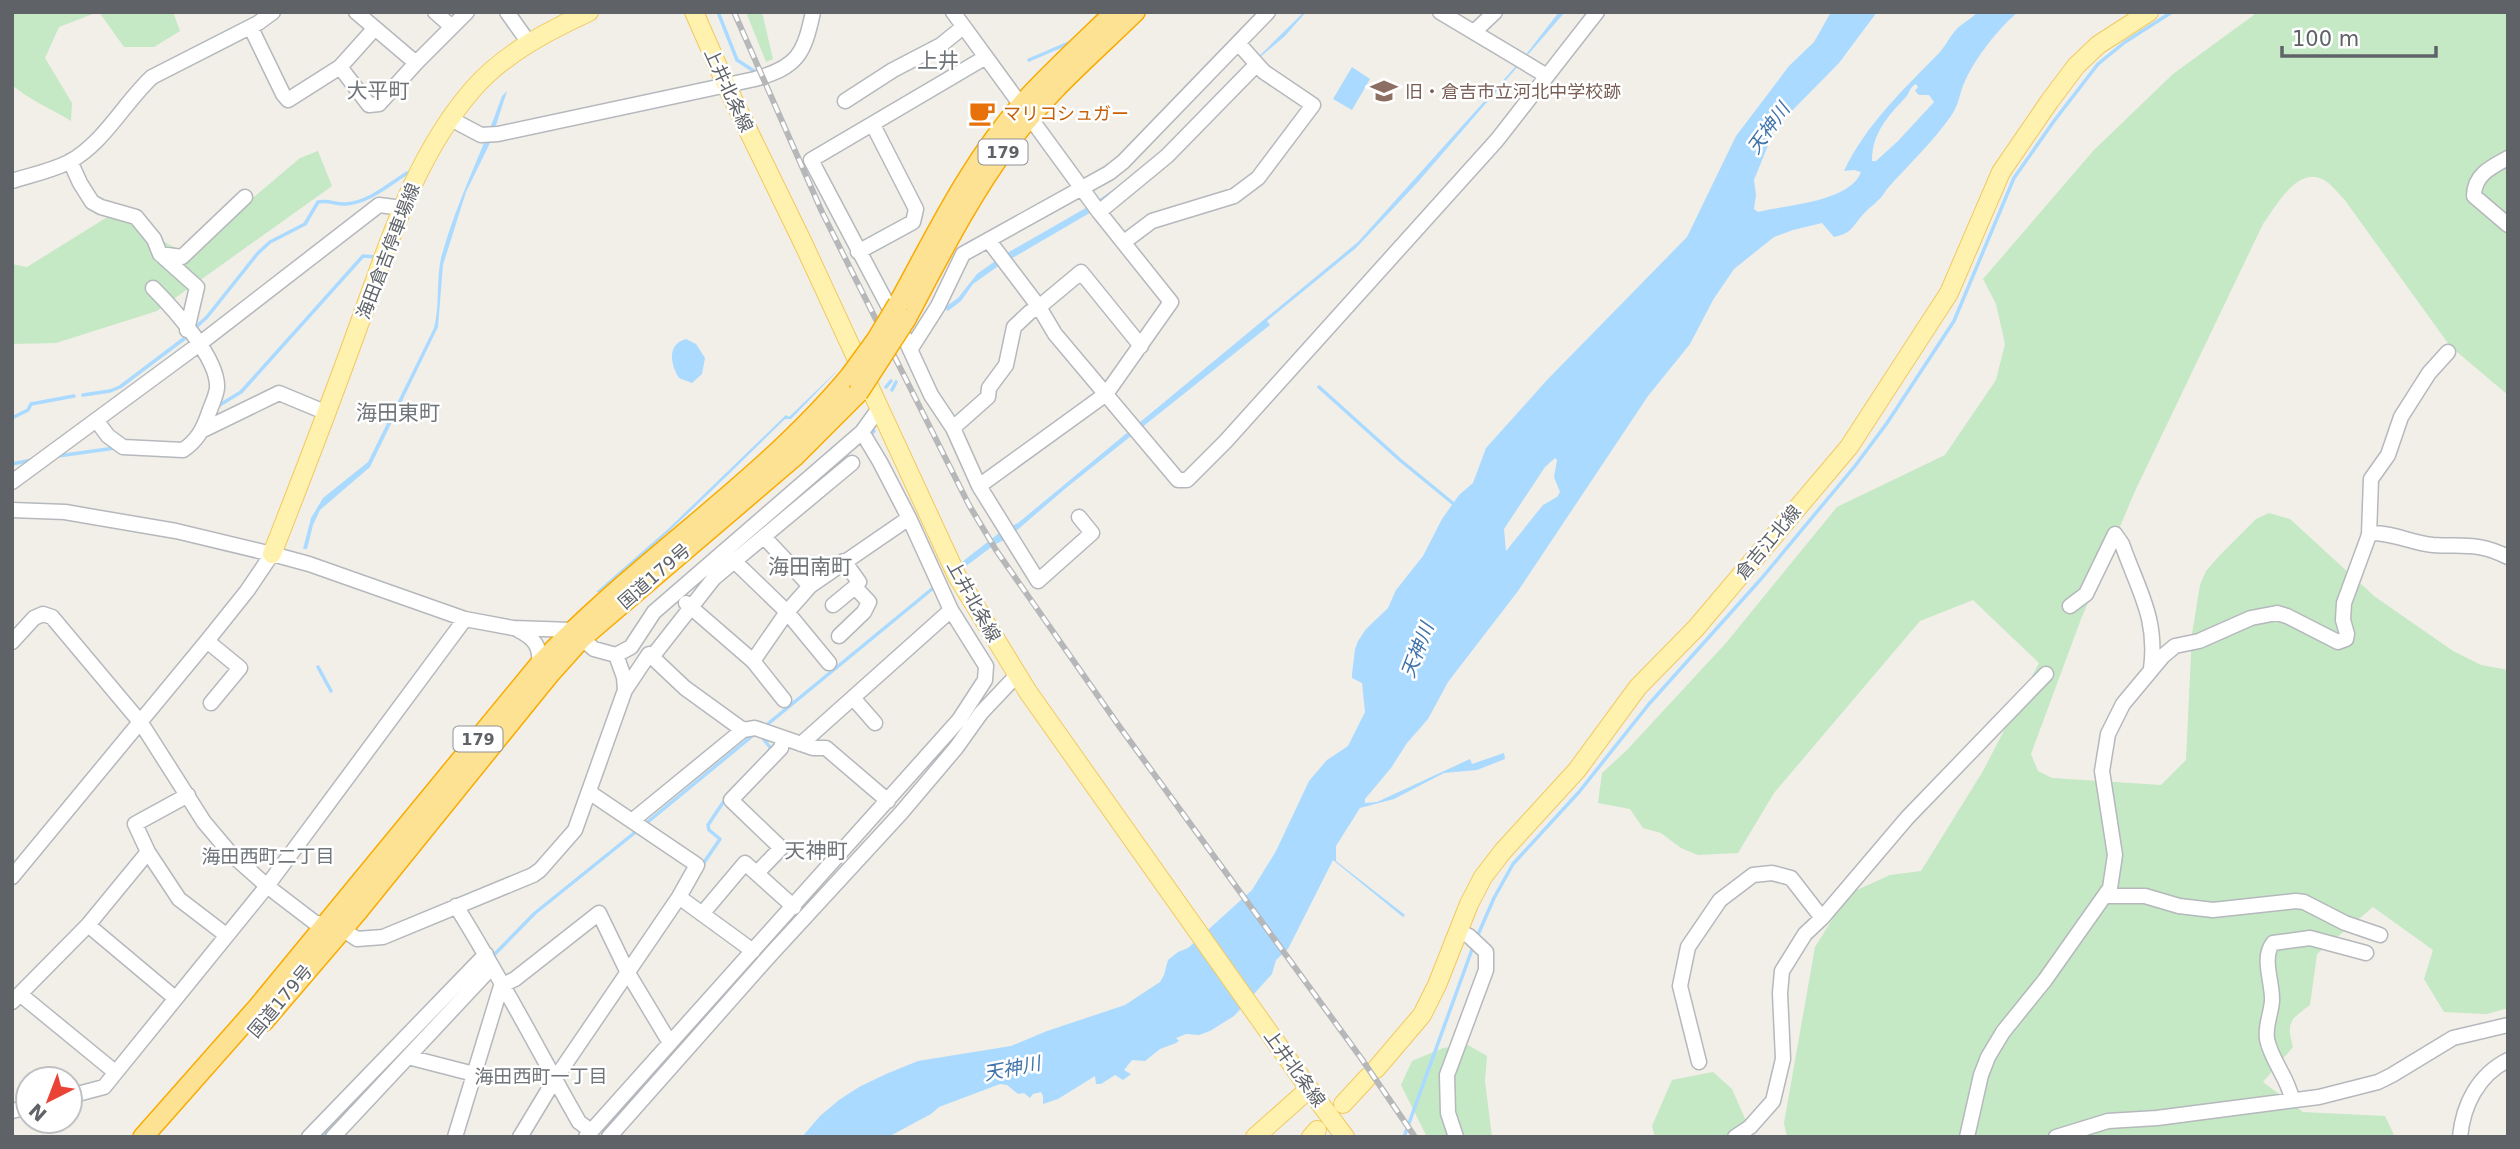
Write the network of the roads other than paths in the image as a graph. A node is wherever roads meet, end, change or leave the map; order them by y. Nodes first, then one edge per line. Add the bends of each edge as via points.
1 (273, 12) edge
2 (435, 12) edge
3 (467, 12) edge
4 (507, 12) edge
5 (589, 12) edge
6 (694, 12) edge
7 (813, 12) edge
8 (1115, 12) edge
9 (1135, 12) edge
10 (1268, 12) edge
11 (1440, 12) edge
12 (1495, 12) edge
13 (1597, 12) edge
14 (2150, 12) edge
15 (360, 14) edge
16 (961, 18) edge
17 (452, 27) junction
18 (250, 28) junction
19 (375, 28) junction
20 (1474, 32) junction
21 (529, 43) junction
22 (1238, 43) junction
23 (986, 58) junction
24 (416, 63) junction
25 (1257, 64) junction
26 (340, 67) junction
27 (1546, 76) junction
28 (727, 87) junction
29 (845, 101) dead end
30 (1026, 111) junction
31 (449, 118) junction
32 (873, 125) junction
33 (2508, 158) edge
34 (70, 161) junction
35 (12, 181) edge
36 (1082, 189) junction
37 (245, 197) dead end
38 (402, 208) junction
39 (1099, 212) junction
40 (2508, 225) edge
41 (989, 241) junction
42 (1124, 242) junction
43 (859, 251) junction
44 (160, 254) junction
45 (153, 288) dead end
46 (1039, 307) junction
47 (187, 330) junction
48 (198, 345) junction
49 (1141, 346) junction
50 (910, 350) junction
51 (2448, 352) dead end
52 (1106, 394) junction
53 (880, 407) junction
54 (327, 413) junction
55 (96, 420) junction
56 (954, 428) junction
57 (203, 430) junction
58 (862, 432) junction
59 (852, 463) dead end
60 (12, 482) edge
61 (979, 486) junction
62 (12, 510) edge
63 (1079, 517) dead end
64 (909, 518) junction
65 (2369, 533) junction
66 (764, 537) junction
67 (272, 554) junction
68 (729, 556) junction
69 (2508, 557) edge
70 (844, 561) junction
71 (810, 586) junction
72 (855, 587) junction
73 (675, 594) junction
74 (833, 606) dead end
75 (2070, 607) dead end
76 (691, 608) junction
77 (951, 610) junction
78 (787, 612) junction
79 (465, 620) junction
80 (513, 628) junction
81 (577, 634) junction
82 (839, 636) dead end
83 (207, 641) junction
84 (12, 642) edge
85 (617, 655) junction
86 (652, 657) junction
87 (753, 661) junction
88 (829, 663) dead end
89 (539, 665) junction
90 (2151, 670) junction
91 (1017, 674) junction
92 (2046, 674) dead end
93 (625, 691) junction
94 (854, 699) junction
95 (784, 700) dead end
96 (211, 703) dead end
97 (141, 723) junction
98 (875, 723) dead end
99 (743, 730) junction
100 (783, 739) junction
101 (802, 744) junction
102 (589, 792) junction
103 (187, 795) junction
104 (888, 801) junction
105 (633, 820) junction
106 (148, 852) junction
107 (757, 873) junction
108 (12, 877) edge
109 (267, 886) junction
110 (2106, 896) junction
111 (679, 897) junction
112 (456, 906) junction
113 (794, 907) junction
114 (702, 914) junction
115 (1822, 918) junction
116 (88, 925) junction
117 (333, 927) junction
118 (1458, 931) junction
119 (226, 935) junction
120 (2380, 935) dead end
121 (753, 951) junction
122 (2366, 953) dead end
123 (489, 960) junction
124 (628, 973) junction
125 (501, 986) junction
126 (175, 998) junction
127 (17, 999) edge
128 (2508, 1024) edge
129 (670, 1043) junction
130 (408, 1057) junction
131 (2508, 1060) edge
132 (1699, 1062) dead end
133 (115, 1072) junction
134 (474, 1074) junction
135 (555, 1079) junction
136 (1305, 1084) junction
137 (84, 1092) edge
138 (2292, 1099) junction
139 (1343, 1104) dead end
140 (326, 1119) junction
141 (589, 1134) edge
142 (337, 1136) edge
143 (143, 1137) edge
144 (160, 1137) edge
145 (309, 1137) edge
146 (455, 1137) edge
147 (520, 1137) edge
148 (609, 1137) edge
149 (1255, 1137) edge
150 (1345, 1137) edge
151 (1456, 1137) edge
152 (1735, 1137) edge
153 (1967, 1137) edge
154 (2056, 1137) edge
155 (2460, 1137) edge

1 - 18 street
2 - 17 street
3 - 17 street
4 - 21 street
5 - 21 main road, 海田倉吉停車場線
6 - 28 main road, 上井北条線
7 - 28 street via 803,48 790,65
8 - 30 highway, 国道179号 / 179
9 - 30 highway, 国道179号 / 179
10 - 22 street
11 - 20 street
12 - 20 street
13 - 27 street
14 - 118 main road, 倉吉江北線 via 2098,45 2076,66 2001,172 1948,293 1849,447 1696,628 1638,687 1577,770 1503,851 1483,877
15 - 19 street
16 - 23 street
16 - 29 street via 941,45
17 - 24 street
18 - 26 street via 288,100
18 - 34 street via 152,77 94,142
19 - 24 street
19 - 26 street
20 - 27 street
21 - 31 main road, 海田倉吉停車場線 via 476,85
22 - 25 street
22 - 36 street via 1123,162
23 - 30 street
23 - 32 street
24 - 26 street via 379,104 369,105
25 - 39 street via 1167,156
25 - 42 street via 1312,105 1258,178 1234,196 1152,221
27 - 52 street via 1428,219 1187,480 1178,480
28 - 31 street via 498,134 481,135
28 - 53 main road, 上井北条線
30 - 36 street
30 - 81 highway, 国道179号 / 179, bridge via 960,189 902,312 877,339 854,385
31 - 38 main road, 海田倉吉停車場線
32 - 43 street via 916,209 913,222
32 - 43 street via 811,160
33 - 40 street via 2488,168 2474,188 2474,196
34 - 35 street
34 - 44 street via 92,202 136,217
36 - 39 street
36 - 41 street
37 - 44 street via 182,257
38 - 48 street via 379,205
38 - 54 main road, 海田倉吉停車場線
39 - 42 street
41 - 46 street
41 - 50 street via 963,254
42 - 49 street via 1171,302
43 - 50 street
44 - 47 street via 197,287
45 - 47 street
46 - 49 street via 1081,272
46 - 52 street via 1055,334
46 - 56 street via 1014,327 1006,365 989,388 988,397
47 - 48 street
48 - 55 street
48 - 57 street via 209,358 217,390
49 - 52 street
50 - 56 street via 931,395
51 - 65 street via 2402,417 2388,455 2371,479
52 - 61 street
53 - 58 street
53 - 91 main road, 上井北条線 via 957,576
54 - 57 street via 279,393
54 - 67 main road, 海田倉吉停車場線
55 - 57 street via 123,447 183,450
55 - 60 street
56 - 61 street
58 - 64 street
58 - 68 street
59 - 66 street
61 - 63 street via 1038,581 1091,533
62 - 67 street via 65,512
64 - 70 street
64 - 77 street
65 - 69 street via 2388,533 2431,545 2482,546
65 - 90 street via 2344,603 2347,634 2342,641 2277,613 2175,646
66 - 68 street
66 - 71 street
67 - 79 street
67 - 83 street
68 - 73 street
68 - 76 street
68 - 78 street
70 - 71 street
70 - 72 street via 859,582
71 - 78 street
72 - 74 street
72 - 82 street via 869,602
73 - 76 street
73 - 85 street via 654,612 631,647
75 - 90 street via 2086,594 2115,534 2152,628
76 - 86 street
76 - 87 street
77 - 94 street
77 - 104 street via 986,666 985,680 959,720
78 - 87 street
78 - 88 street
79 - 80 street
79 - 109 street
80 - 81 street
80 - 89 street via 536,642
81 - 85 street via 594,649
81 - 89 highway, 国道179号 / 179
81 - 117 highway, 国道179号 / 179 via 548,676
83 - 96 street via 240,668
83 - 97 street
84 - 97 street via 34,618 52,617
85 - 93 street
86 - 93 street via 649,654
86 - 99 street via 685,688
87 - 95 street
89 - 117 highway, 国道179号 / 179
90 - 110 street via 2123,704 2108,734 2102,771 2115,855
91 - 136 main road, 上井北条線
91 - 148 street via 901,813
92 - 115 street via 1907,818
93 - 102 street
94 - 98 street
94 - 101 street
97 - 103 street
97 - 108 street
99 - 100 street via 755,727
99 - 105 street
100 - 101 street
100 - 107 street via 780,748 731,800 781,848
101 - 104 street via 826,748
102 - 105 street
102 - 112 street via 575,830 540,870
103 - 106 street via 135,824
103 - 109 street via 217,839
104 - 113 street
105 - 111 street via 697,865
106 - 116 street
106 - 119 street via 179,899
107 - 113 street
107 - 114 street via 745,863
109 - 117 street via 314,922
109 - 119 street
110 - 120 street via 2145,896 2213,910 2304,902
110 - 153 street via 1988,1057
111 - 114 street
111 - 124 street
112 - 117 street via 383,937 357,939
112 - 123 street
113 - 121 street
114 - 121 street
115 - 132 street via 1791,878 1772,873 1753,876 1720,900 1688,947 1681,986
115 - 152 street via 1805,934 1782,971 1783,1059 1773,1101
116 - 126 street
116 - 127 street
117 - 143 highway, 国道179号 / 179
117 - 144 highway, 国道179号 / 179 via 221,1070
118 - 139 main road, 倉吉江北線 via 1422,1015
118 - 151 street via 1486,952 1486,970 1447,1075 1448,1113
119 - 126 street
121 - 129 street
122 - 138 street via 2309,938 2270,947 2272,1001 2267,1041
123 - 125 street
123 - 130 street
123 - 140 street
124 - 125 street via 599,913
124 - 129 street
124 - 135 street
125 - 134 street
125 - 135 street
126 - 133 street
127 - 133 street
128 - 138 street via 2453,1038 2378,1082
129 - 141 street
130 - 134 street
130 - 142 street
131 - 155 street via 2488,1074 2473,1093 2465,1107
133 - 137 street via 104,1087
134 - 146 street
135 - 141 street
135 - 147 street
136 - 149 main road
136 - 150 main road, 上井北条線
138 - 154 street via 2108,1121
140 - 142 street
140 - 145 street

